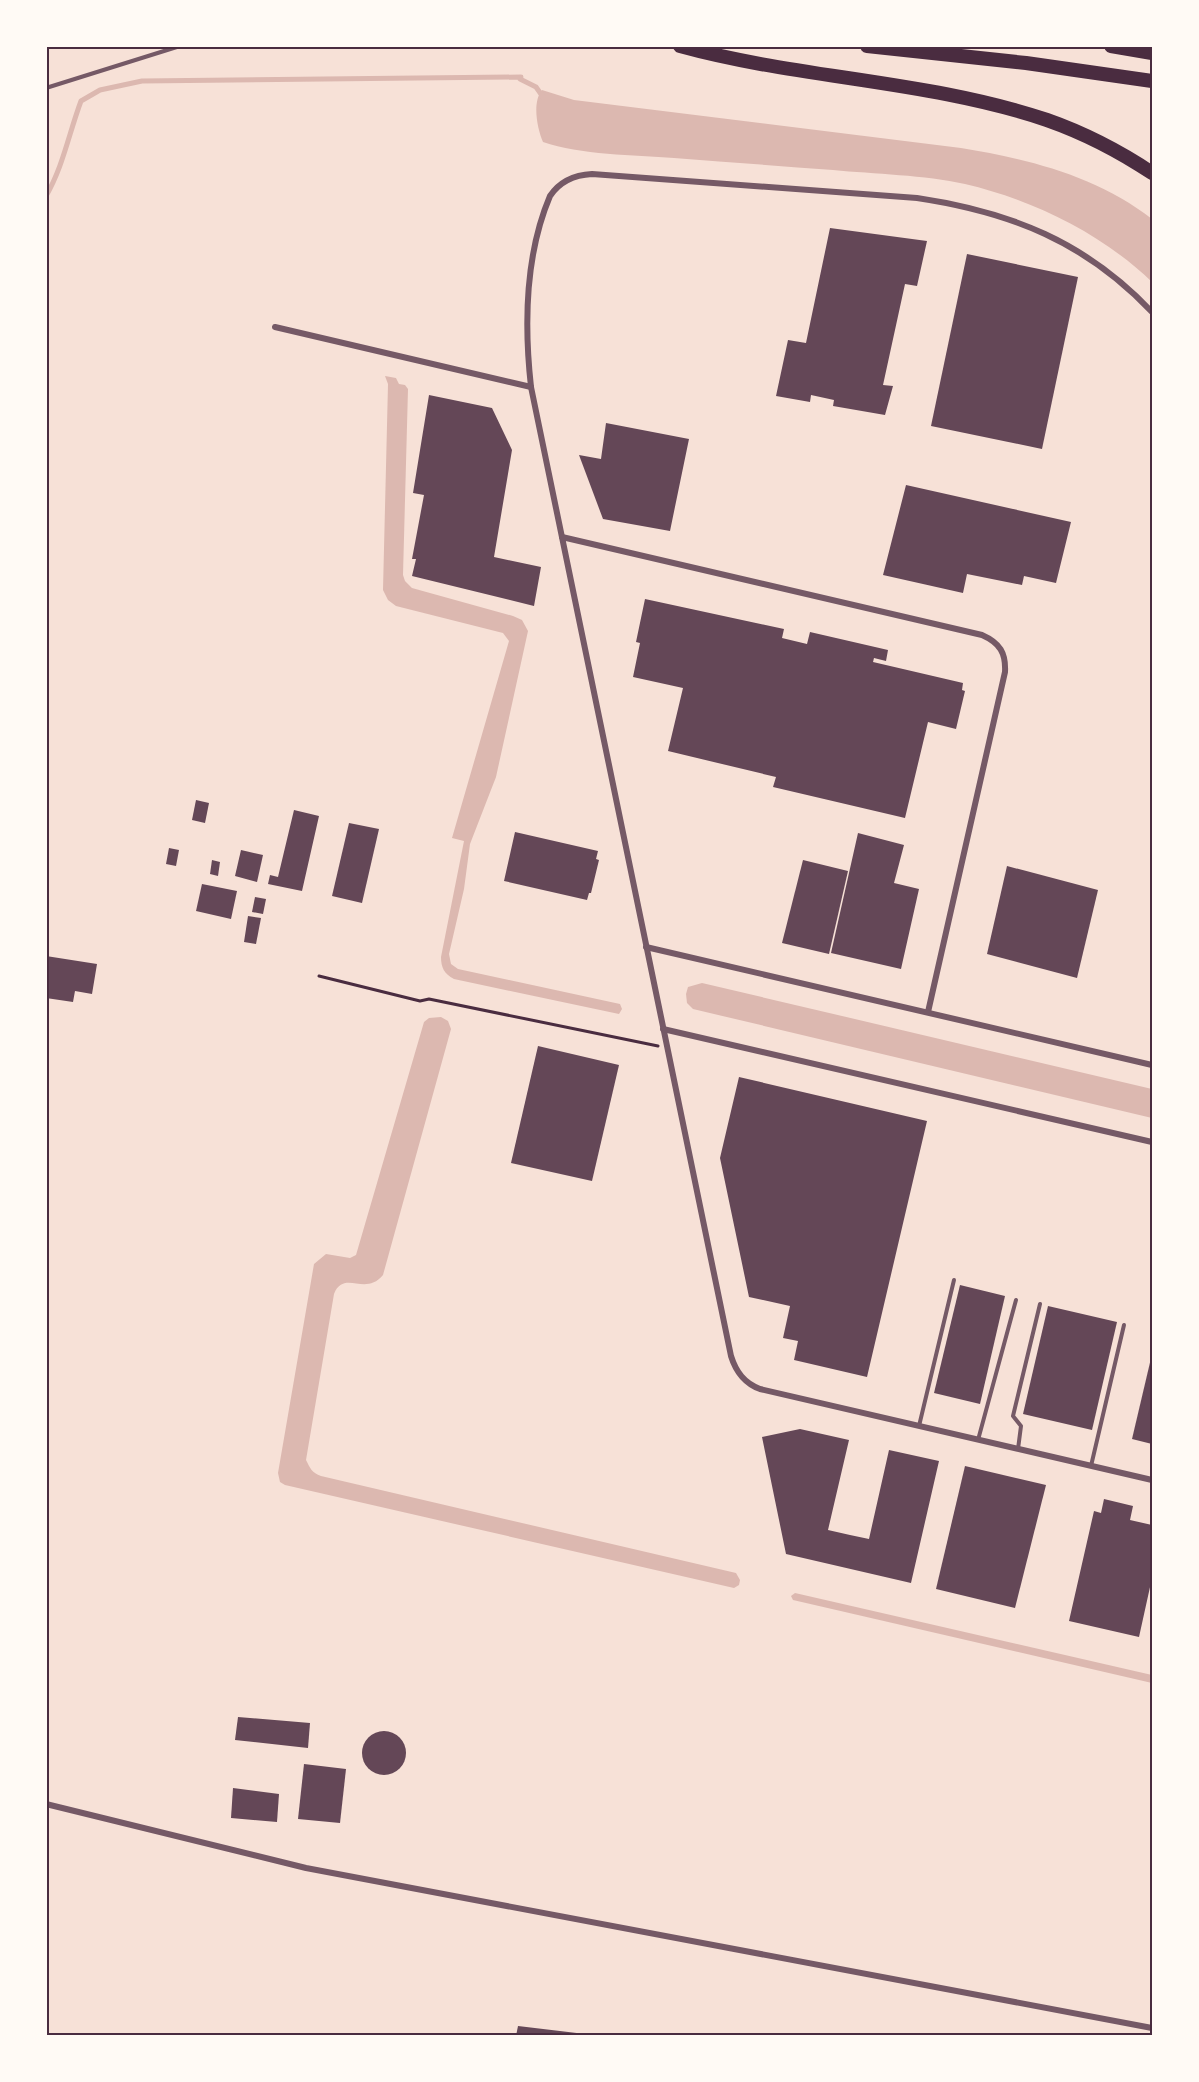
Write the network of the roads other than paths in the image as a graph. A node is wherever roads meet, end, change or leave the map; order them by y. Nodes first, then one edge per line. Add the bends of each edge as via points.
1 (180, 46) edge
2 (680, 46) edge
3 (867, 46) edge
4 (1112, 46) edge
5 (1152, 53) edge
6 (1152, 81) edge
7 (46, 88) edge
8 (1152, 173) edge
9 (1152, 312) edge
10 (275, 327) dead end
11 (531, 387) junction
12 (562, 537) junction
13 (646, 947) junction
14 (928, 1012) junction
15 (663, 1029) junction
16 (1152, 1065) edge
17 (1152, 1142) edge
18 (954, 1280) dead end
19 (1016, 1300) dead end
20 (1040, 1304) dead end
21 (1124, 1325) dead end
22 (919, 1426) junction
23 (978, 1440) junction
24 (1018, 1449) junction
25 (1091, 1466) junction
26 (1152, 1480) edge
27 (46, 1804) edge
28 (1152, 2028) edge

1 - 7 lane
2 - 8 highway via 718,57 877,82 1000,107 1079,133
3 - 6 highway
4 - 5 highway
9 - 11 street via 1124,284 1073,249 1019,222 981,210 917,198 582,174 562,183 550,196 530,268 526,323
10 - 11 street
11 - 12 street
12 - 13 street
12 - 14 street via 982,635 1002,649 1005,672
13 - 14 street
13 - 15 street
14 - 16 street
15 - 17 street
15 - 22 street via 731,1356 740,1375 760,1389
18 - 22 lane
19 - 23 lane
20 - 24 lane via 1013,1416 1021,1426
21 - 25 lane
22 - 23 street
23 - 24 street
24 - 25 street
25 - 26 street
27 - 28 street via 306,1868

